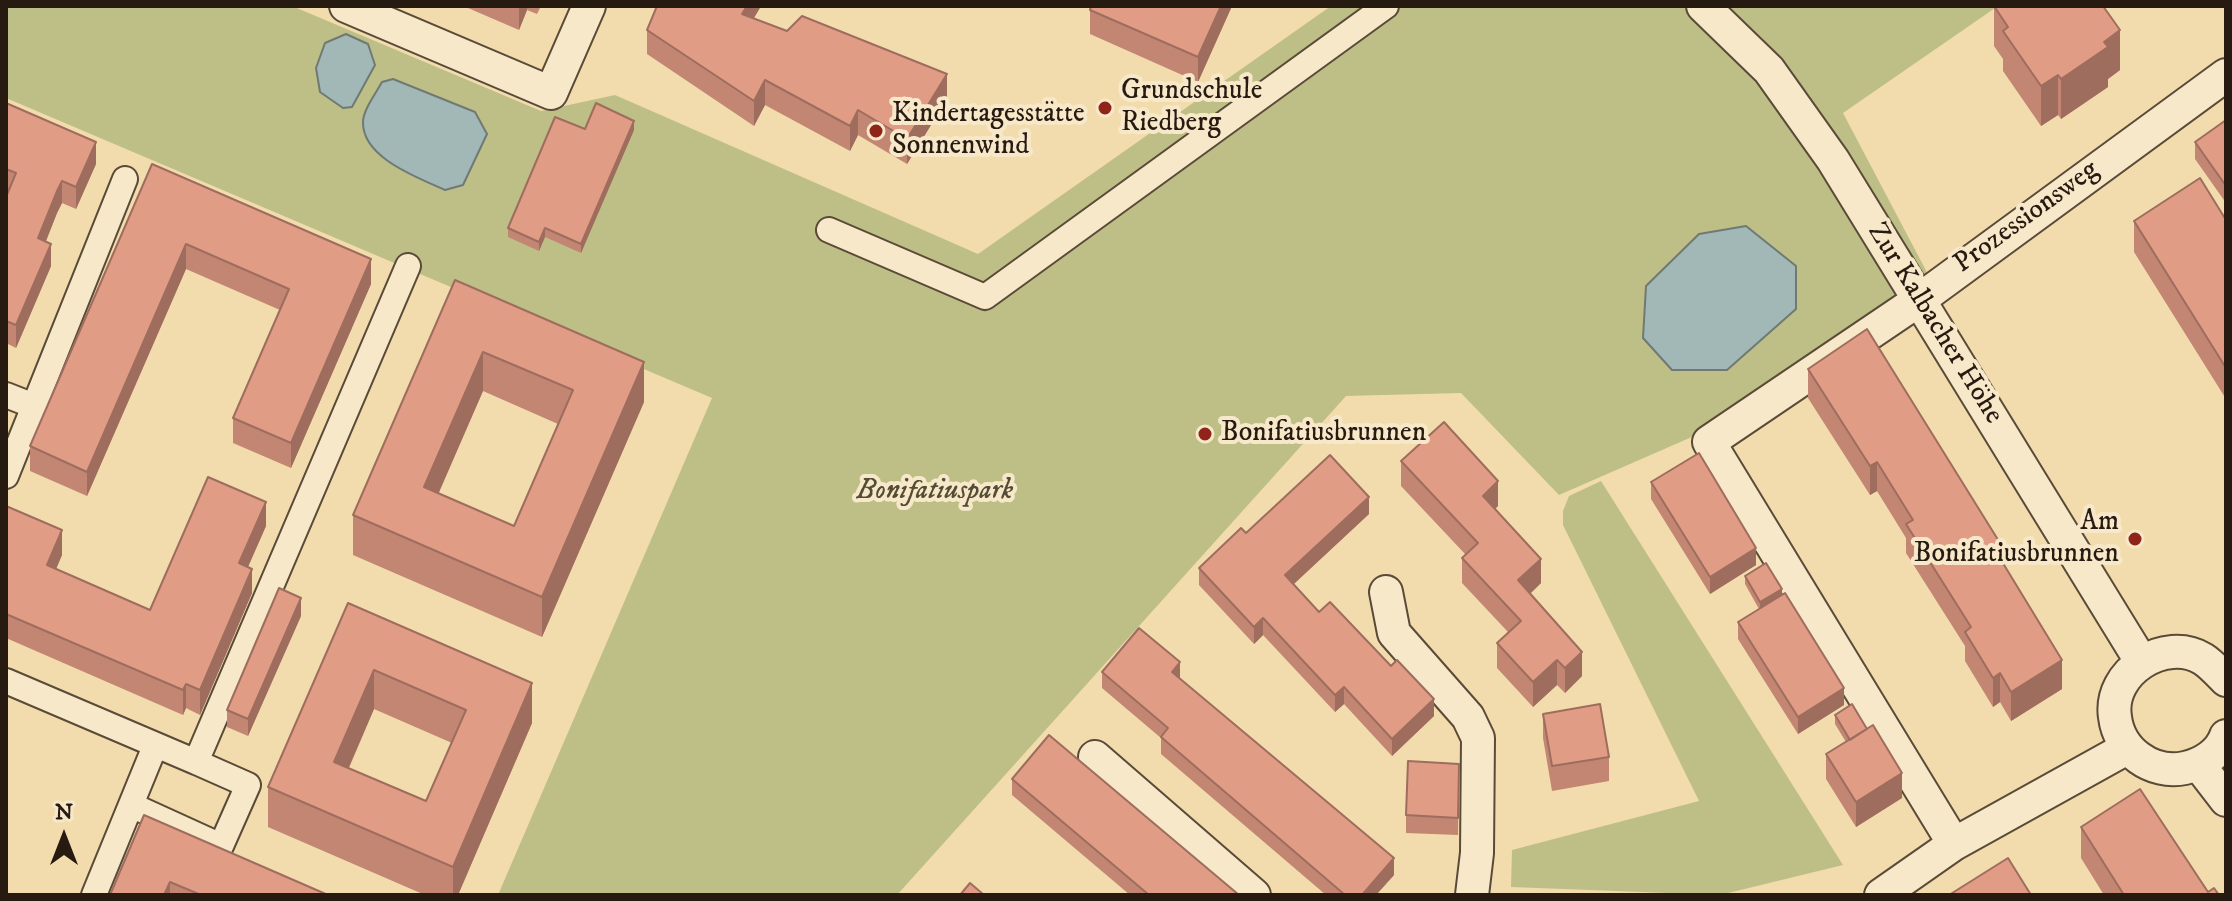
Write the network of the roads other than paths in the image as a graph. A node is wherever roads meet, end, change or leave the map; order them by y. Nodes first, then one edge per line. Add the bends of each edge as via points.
1 (346, 6) edge
2 (589, 6) edge
3 (1386, 6) edge
4 (1703, 6) edge
5 (2226, 75) edge
6 (125, 179) dead end
7 (829, 230) dead end
8 (408, 266) dead end
9 (1919, 300) junction
10 (6, 395) edge
11 (34, 406) junction
12 (6, 476) edge
13 (1386, 592) dead end
14 (2141, 661) junction
15 (2226, 680) edge
16 (6, 681) edge
17 (2226, 736) edge
18 (155, 746) junction
19 (2127, 748) junction
20 (1095, 757) dead end
21 (196, 762) junction
22 (2199, 765) junction
23 (2226, 800) edge
24 (131, 805) junction
25 (1954, 844) junction
26 (94, 895) edge
27 (1254, 895) edge
28 (1472, 895) edge
29 (1881, 895) edge

1 - 2 street via 551,93
3 - 7 street via 985,297
4 - 9 street, Zur Kalbacher Höhe via 1769,70 1833,160
5 - 9 street, Prozessionsweg
6 - 11 street
8 - 21 street
9 - 14 street, Zur Kalbacher Höhe
9 - 25 street, Prozessionsweg via 1709,442
10 - 11 street
11 - 12 street
13 - 28 street via 1394,633 1468,717 1478,738
14 - 15 street via 2168,651 2202,658
14 - 19 street via 2120,685 2114,716
16 - 18 street
17 - 22 street
18 - 21 street
18 - 24 street
19 - 22 street via 2143,762 2172,771
19 - 25 street
20 - 27 street
21 - 24 street via 248,785 221,846
22 - 23 street
24 - 26 street
25 - 29 street

